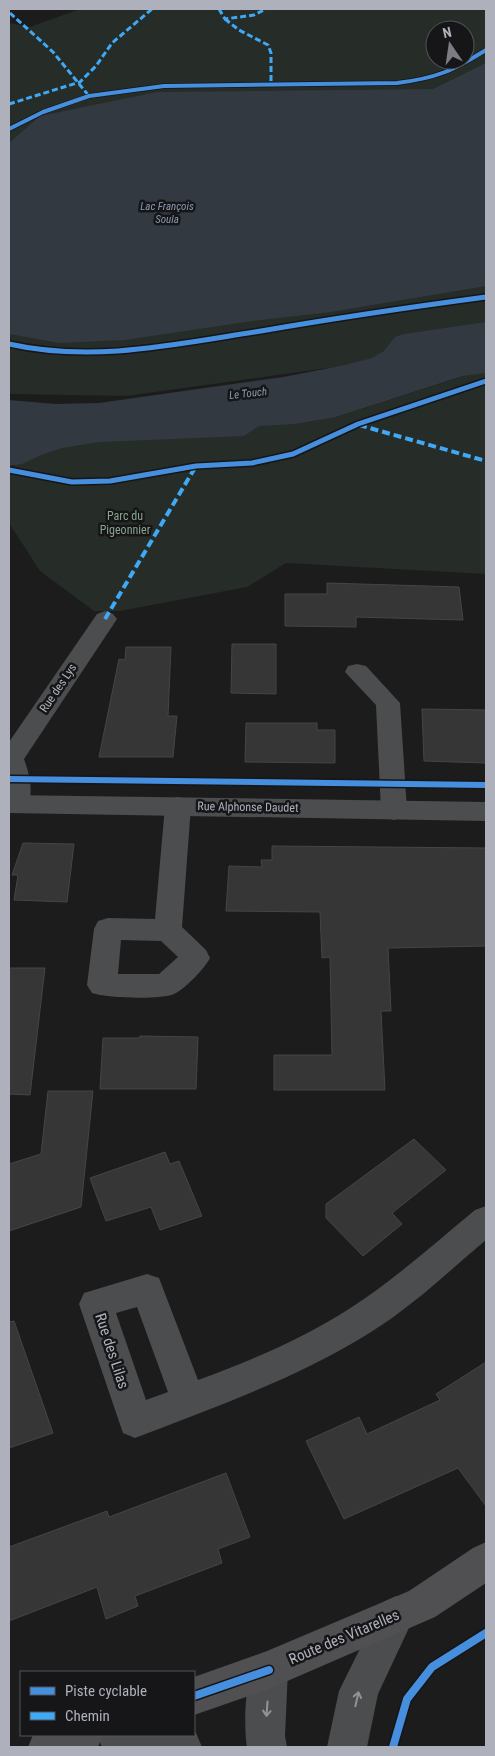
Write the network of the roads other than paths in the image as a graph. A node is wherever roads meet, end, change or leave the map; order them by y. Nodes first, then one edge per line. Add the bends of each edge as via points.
1 (105, 619) dead end
2 (358, 672) dead end
3 (10, 754) edge
4 (12, 804) edge
5 (178, 806) junction
6 (394, 810) junction
7 (486, 812) edge
8 (168, 930) dead end
9 (486, 1220) edge
10 (188, 1400) dead end
11 (486, 1562) edge
12 (396, 1615) junction
13 (269, 1670) junction
14 (195, 1696) edge
15 (80, 1736) edge
16 (126, 1736) edge
17 (48, 1747) edge
18 (182, 1747) edge
19 (267, 1747) edge
20 (347, 1747) edge

1 - 3 street, Rue des Lys
2 - 6 street via 388,703
3 - 4 street, Rue des Lys via 18,779
4 - 5 street, Rue Alphonse Daudet
5 - 6 street, Rue Alphonse Daudet
5 - 8 street
6 - 7 street, Rue Alphonse Daudet
9 - 10 street via 378,1309 342,1332 257,1374
11 - 12 main road, Route des Vitarelles via 422,1604
12 - 13 main road, Route des Vitarelles
20 -> 12 street via 359,1691
13 - 14 main road, Route des Vitarelles
13 -> 19 street
15 - 17 main road
16 - 18 street

